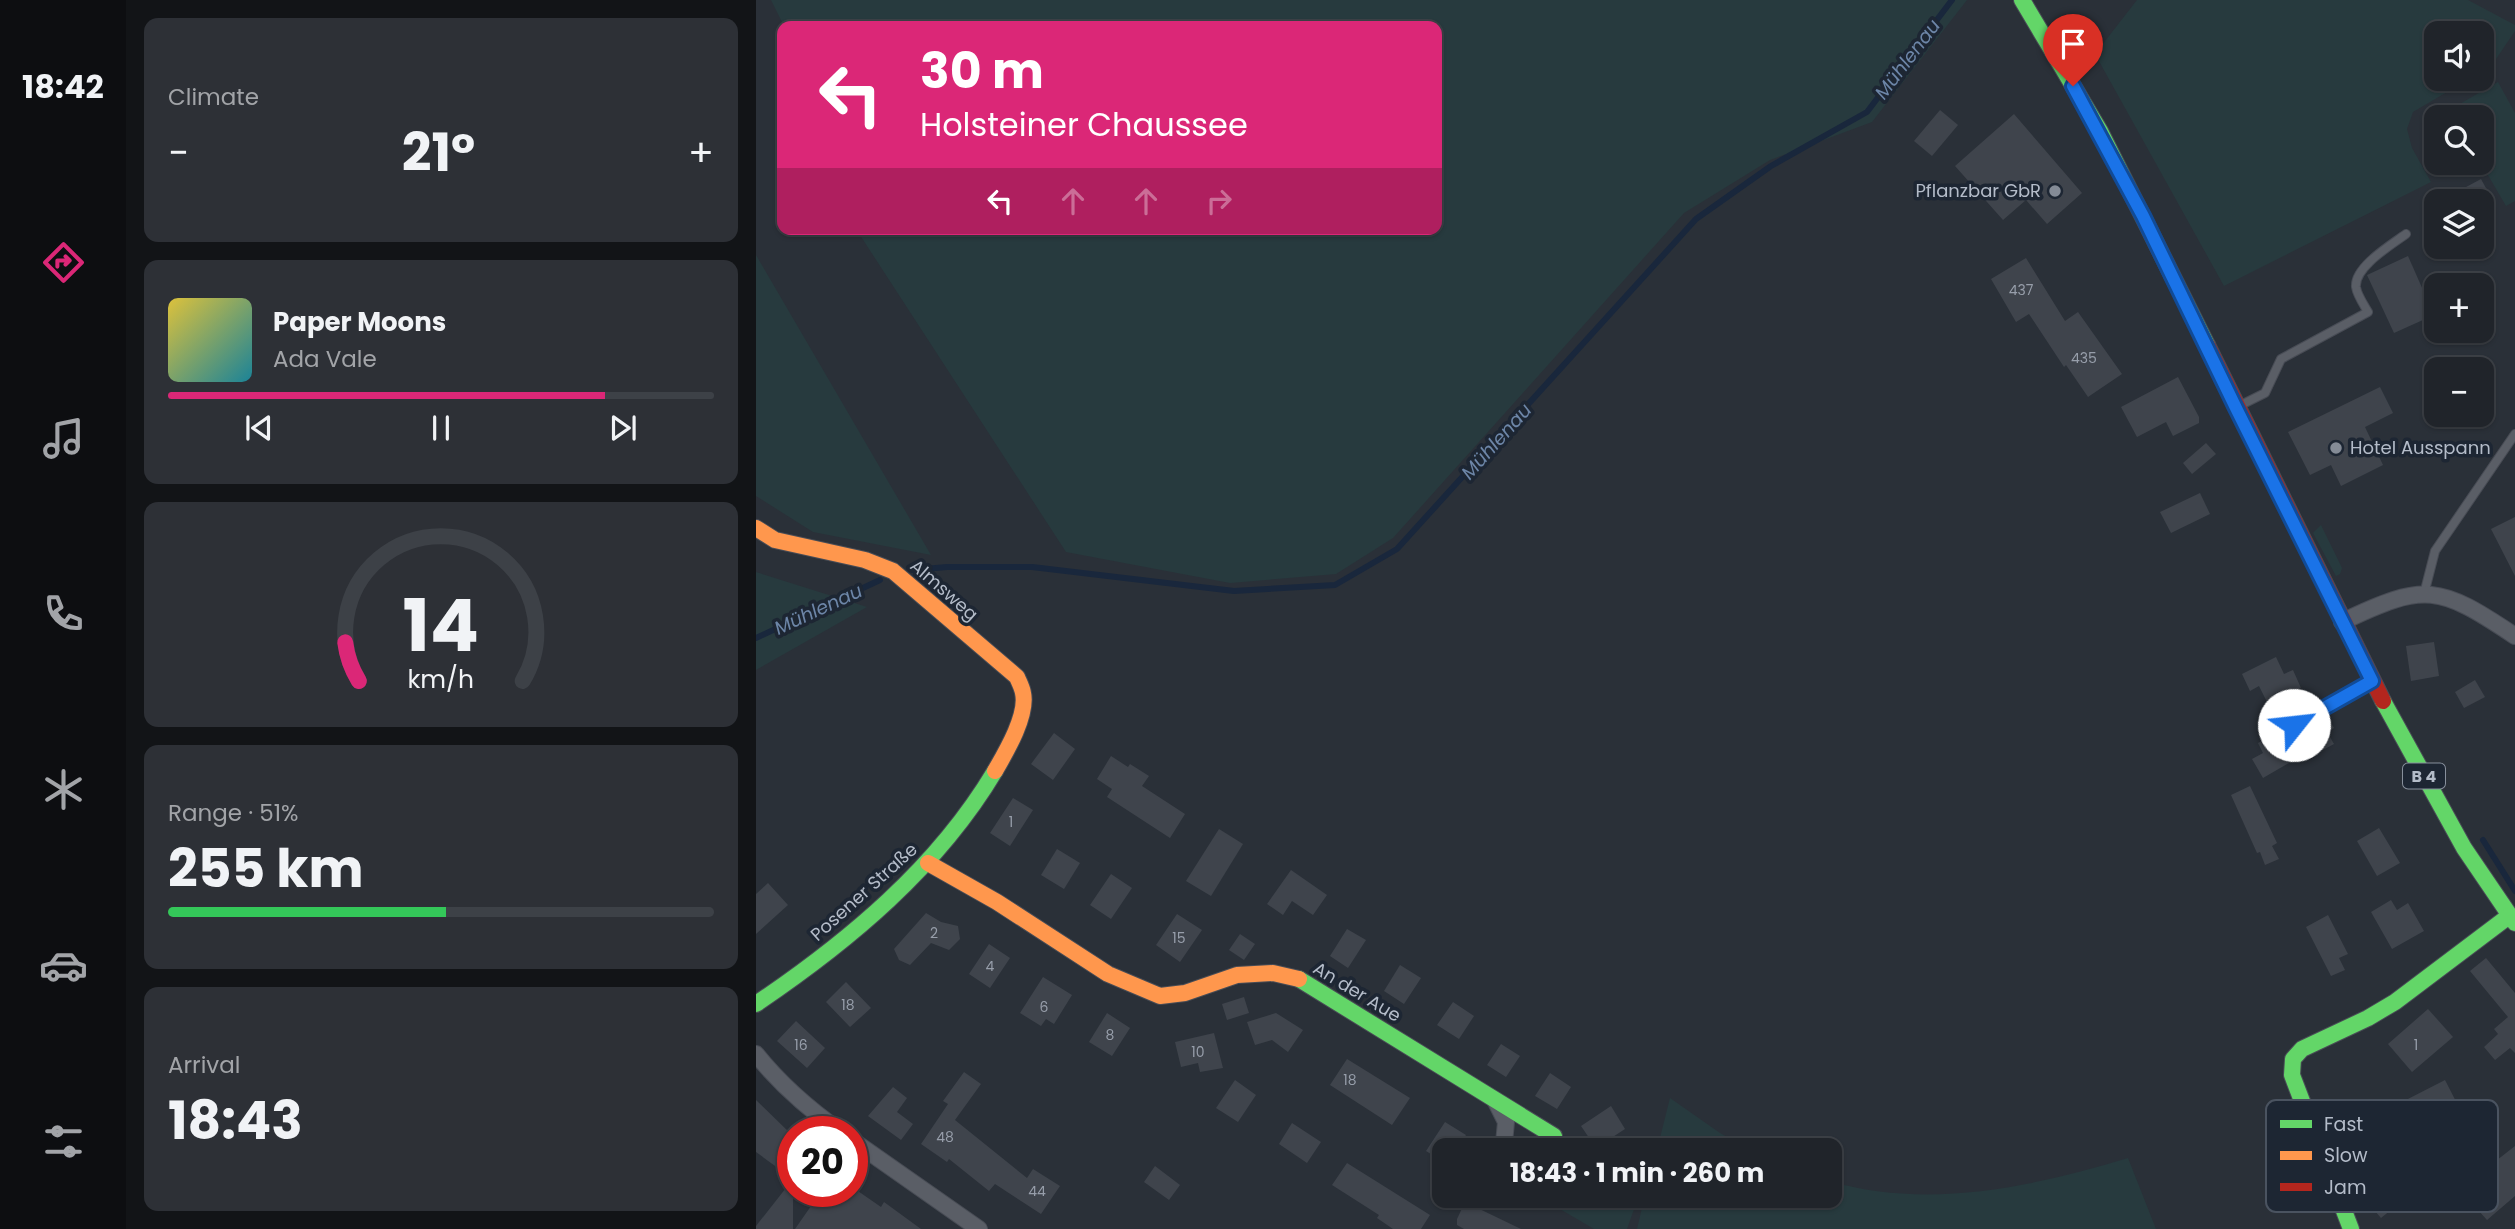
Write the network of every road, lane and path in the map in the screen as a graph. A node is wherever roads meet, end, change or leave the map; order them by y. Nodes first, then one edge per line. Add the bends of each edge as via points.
1 (2022, 0) edge
2 (2406, 234) dead end
3 (2236, 408) junction
4 (2515, 434) edge
5 (756, 528) edge
6 (2424, 594) junction
7 (2342, 622) junction
8 (2515, 636) edge
9 (1017, 677) joint
10 (2372, 681) junction
11 (2294, 725) dead end
12 (928, 863) junction
13 (2512, 920) edge
14 (756, 1004) edge
15 (756, 1054) edge
16 (1496, 1100) junction
17 (2302, 1100) edge
18 (818, 1116) edge
19 (1504, 1138) edge
20 (1553, 1138) edge
21 (868, 1151) edge
22 (2344, 1212) edge
23 (978, 1229) edge
24 (2351, 1229) edge

1 - 3 street, B 4 via 2099,131
2 - 3 lane via 2357,278 2356,289 2368,312 2281,359 2265,393
3 - 7 street, B 4
4 - 6 lane via 2435,551
5 - 9 street, Almsweg via 775,540 893,570
6 - 7 street via 2392,599
6 - 8 street via 2455,600
7 - 10 street, B 4
9 - 12 street, Posener Straße via 1024,695 1021,715 1004,754
10 - 11 lane
10 - 13 street, B 4 via 2464,849
12 - 14 street, Posener Straße via 787,984
12 - 16 street, An der Aue via 1108,974 1160,996 1185,993 1237,975 1273,973 1301,979
13 - 17 street via 2395,1002 2302,1049 2293,1059 2292,1075
15 - 18 street
16 - 19 street via 1506,1122
16 - 20 street, An der Aue
21 - 23 street
22 - 24 street

